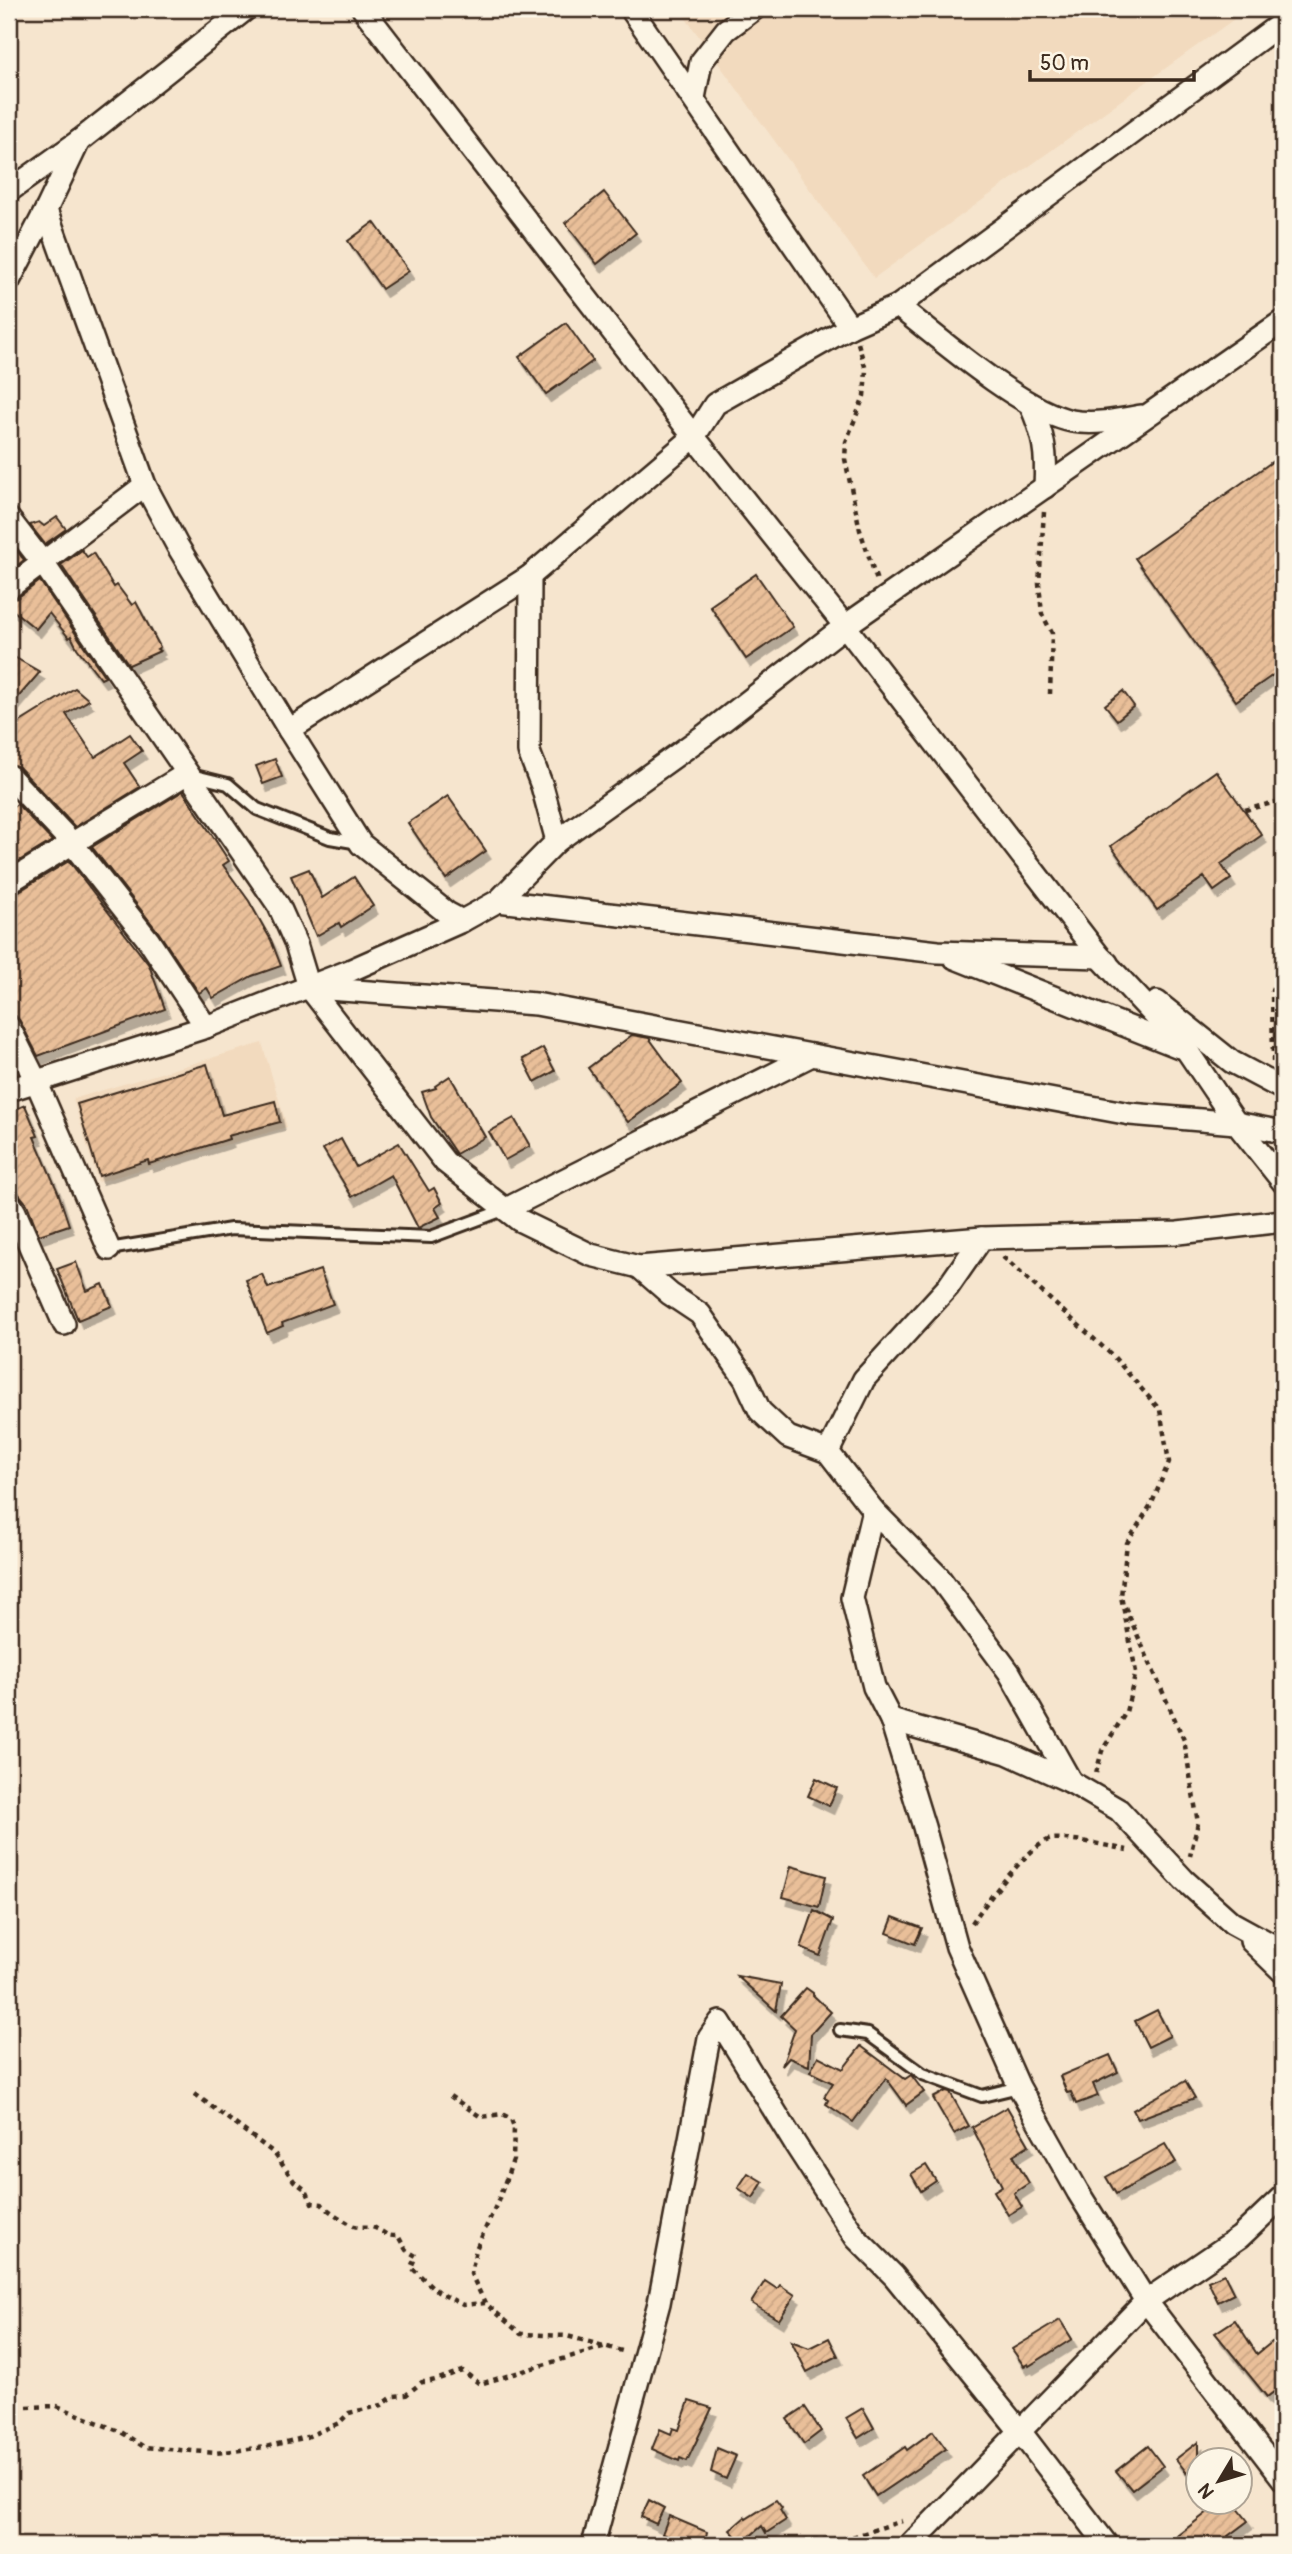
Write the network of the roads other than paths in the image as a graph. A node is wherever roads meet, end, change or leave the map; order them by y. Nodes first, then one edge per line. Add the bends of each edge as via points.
1 (246, 9) edge
2 (363, 9) edge
3 (631, 9) edge
4 (754, 9) edge
5 (1283, 22) edge
6 (694, 98) junction
7 (79, 141) junction
8 (9, 191) edge
9 (46, 210) junction
10 (9, 281) edge
11 (898, 306) junction
12 (1283, 321) edge
13 (850, 327) junction
14 (1030, 404) junction
15 (1150, 414) junction
16 (694, 438) junction
17 (145, 485) junction
18 (1045, 487) junction
19 (9, 519) edge
20 (43, 563) junction
21 (530, 576) junction
22 (9, 588) edge
23 (845, 626) junction
24 (289, 730) junction
25 (186, 774) junction
26 (9, 776) edge
27 (556, 841) junction
28 (71, 842) junction
29 (361, 844) junction
30 (9, 882) edge
31 (498, 901) junction
32 (462, 920) junction
33 (939, 951) junction
34 (1100, 957) junction
35 (309, 987) junction
36 (9, 1027) edge
37 (205, 1027) junction
38 (1186, 1049) junction
39 (812, 1055) junction
40 (1232, 1062) junction
41 (36, 1081) junction
42 (1278, 1086) edge
43 (9, 1090) edge
44 (1236, 1123) junction
45 (1283, 1132) edge
46 (1283, 1182) edge
47 (9, 1202) edge
48 (506, 1209) junction
49 (1283, 1221) edge
50 (982, 1238) junction
51 (109, 1249) joint
52 (639, 1266) junction
53 (64, 1324) dead end
54 (828, 1452) junction
55 (873, 1510) junction
56 (891, 1720) junction
57 (1070, 1782) junction
58 (1232, 1923) junction
59 (1283, 1951) edge
60 (1283, 1972) edge
61 (840, 2031) dead end
62 (1019, 2087) junction
63 (1283, 2196) edge
64 (1146, 2301) junction
65 (1019, 2430) junction
66 (1283, 2479) edge
67 (593, 2545) edge
68 (910, 2545) edge
69 (1107, 2545) edge

1 - 7 street
2 - 16 street
3 - 6 street
4 - 6 street via 726,30 701,62
5 - 11 street
6 - 13 street
7 - 8 street
7 - 9 street
9 - 10 street
9 - 17 street
11 - 13 street
11 - 14 street
12 - 15 street
13 - 16 street via 715,404
14 - 15 street via 1071,421 1112,421
14 - 18 street via 1042,430 1047,458
15 - 18 street
16 - 21 street
16 - 23 street
17 - 20 street
17 - 24 street
18 - 23 street
19 - 20 street
20 - 22 street
20 - 25 street
21 - 24 street
21 - 27 street via 529,752
23 - 27 street via 706,734
23 - 34 street
24 - 29 street
25 - 28 street
25 - 29 lane via 228,784 257,809 330,838
25 - 35 street via 279,906
26 - 28 street
27 - 31 street
28 - 30 street
28 - 37 street via 149,942
29 - 32 street
31 - 32 street
31 - 33 street
32 - 35 street
33 - 34 street
33 - 38 street
34 - 38 street
34 - 40 street
35 - 37 street
35 - 39 street via 536,1004
35 - 48 street via 445,1162
36 - 41 street
37 - 41 street
38 - 40 street
38 - 44 street
39 - 44 street via 1130,1114
39 - 48 street
40 - 42 street
41 - 43 street
41 - 51 street
44 - 45 street
44 - 46 street
47 - 53 street
48 - 51 lane via 431,1237 231,1229
48 - 52 street via 591,1255
49 - 50 street via 1178,1233
50 - 52 street
50 - 54 street via 948,1287 864,1378
52 - 54 street via 700,1314 761,1411 788,1437
54 - 55 street
55 - 56 street via 852,1598 874,1687
55 - 57 street via 938,1576 1009,1672
56 - 57 street via 1007,1752
56 - 62 street via 957,1947
57 - 58 street via 1119,1810 1184,1880
58 - 59 street
58 - 60 street
61 - 62 lane via 868,2034 923,2074 982,2096
62 - 64 street
63 - 64 street via 1240,2236
64 - 65 street
64 - 66 street
65 - 67 street via 894,2276 856,2238 720,2022 709,2038 659,2303
65 - 68 street
65 - 69 street

